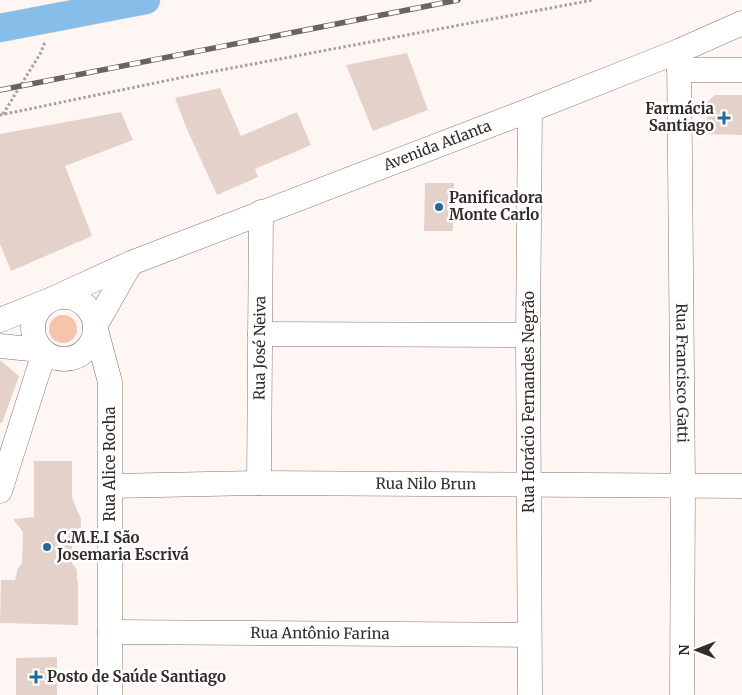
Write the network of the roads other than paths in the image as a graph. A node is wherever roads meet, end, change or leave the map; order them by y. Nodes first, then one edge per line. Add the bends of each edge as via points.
1 (146, 0) edge
2 (742, 23) edge
3 (0, 28) edge
4 (679, 61) junction
5 (742, 70) edge
6 (530, 110) junction
7 (261, 212) junction
8 (131, 263) junction
9 (50, 300) junction
10 (0, 320) edge
11 (95, 326) junction
12 (260, 334) junction
13 (528, 335) junction
14 (0, 346) edge
15 (42, 351) junction
16 (82, 354) junction
17 (110, 382) junction
18 (260, 483) junction
19 (528, 485) junction
20 (683, 485) junction
21 (111, 486) junction
22 (742, 486) edge
23 (0, 491) edge
24 (110, 632) junction
25 (529, 635) junction
26 (110, 695) edge
27 (530, 695) edge
28 (682, 695) edge

1 - 3 main road
2 - 4 street, Avenida Atlanta
4 - 5 street
4 - 6 street, Avenida Atlanta
4 - 20 street, Rua Francisco Gatti
6 - 7 street, Avenida Atlanta
6 - 13 street, Rua Horácio Fernandes Negrão
7 - 8 street, Avenida Atlanta
7 - 12 street, Rua José Neiva
8 - 9 street, Avenida Atlanta
8 - 11 street
9 - 10 street, Avenida Atlanta
9 - 11 street via 70,297 80,301 88,307
9 - 15 street via 39,309 33,322 32,332
11 - 16 street via 90,346
11 - 17 street, Rua Alice Rocha
12 - 13 street
12 - 18 street, Rua José Neiva
13 - 19 street, Rua Horácio Fernandes Negrão
14 - 15 street
15 - 16 street via 63,360
15 - 23 street
16 - 17 street
17 - 21 street, Rua Alice Rocha
18 - 19 street, Rua Nilo Brun
18 - 21 street, Rua Nilo Brun
19 - 20 street, Rua Nilo Brun
19 - 25 street, Rua Horácio Fernandes Negrão
20 - 22 street, Rua Nilo Brun
20 - 28 street, Rua Francisco Gatti
21 - 24 street, Rua Alice Rocha
24 - 25 street, Rua Antônio Farina
24 - 26 street, Rua Alice Rocha
25 - 27 street, Rua Horácio Fernandes Negrão

